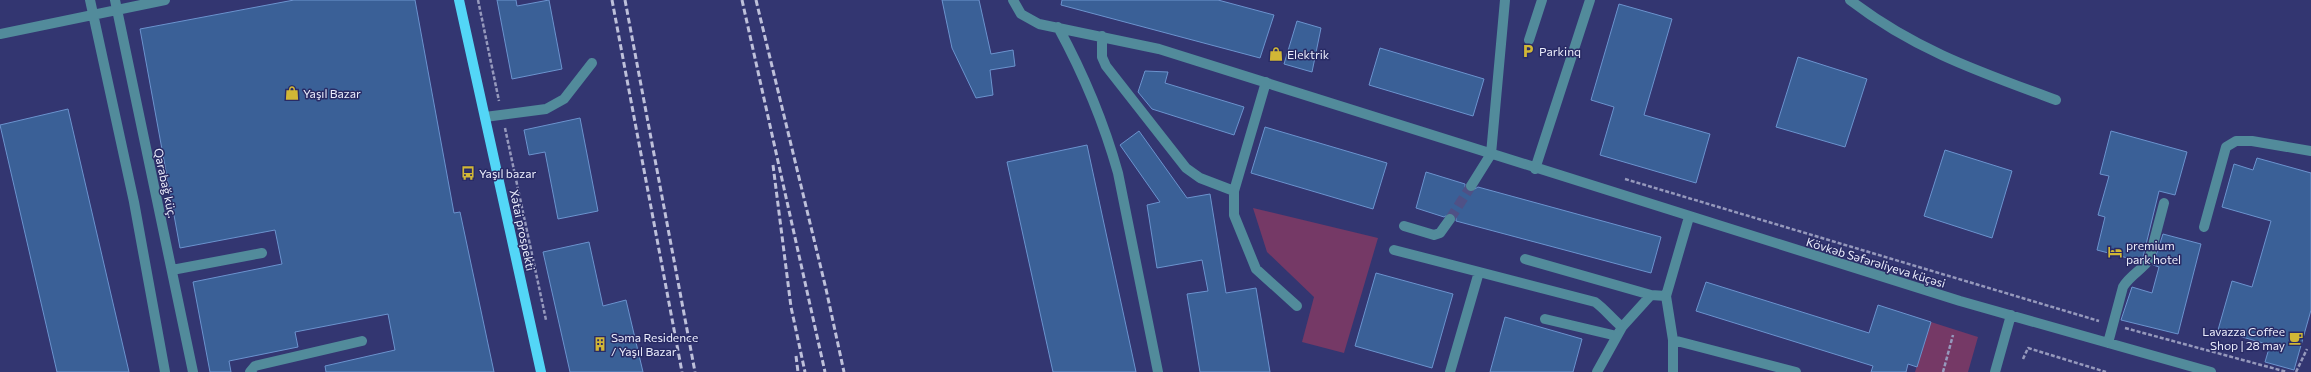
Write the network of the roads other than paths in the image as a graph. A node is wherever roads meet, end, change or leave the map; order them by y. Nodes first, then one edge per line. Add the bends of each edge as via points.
1 (90, 0) edge
2 (115, 0) edge
3 (165, 0) edge
4 (459, 0) edge
5 (1012, 0) edge
6 (1505, 0) edge
7 (1542, 0) edge
8 (1590, 0) edge
9 (1850, 0) edge
10 (118, 10) junction
11 (94, 15) junction
12 (1058, 27) junction
13 (0, 34) edge
14 (1102, 36) junction
15 (1529, 40) dead end
16 (592, 63) dead end
17 (1266, 82) junction
18 (2056, 100) dead end
19 (485, 118) junction
20 (2311, 151) edge
21 (1491, 154) junction
22 (1535, 169) junction
23 (1471, 186) tunnel mouth
24 (1234, 191) junction
25 (2164, 203) dead end
26 (1690, 217) junction
27 (1450, 219) tunnel mouth
28 (1404, 226) dead end
29 (2204, 227) dead end
30 (1394, 250) dead end
31 (262, 253) dead end
32 (1526, 259) dead end
33 (172, 270) junction
34 (1479, 272) junction
35 (1651, 295) junction
36 (1666, 296) junction
37 (1297, 306) dead end
38 (2011, 315) junction
39 (1545, 319) dead end
40 (1622, 327) junction
41 (1617, 336) junction
42 (1674, 340) junction
43 (362, 341) dead end
44 (2108, 343) junction
45 (165, 372) edge
46 (194, 372) edge
47 (250, 372) edge
48 (541, 372) edge
49 (1158, 372) edge
50 (1450, 372) edge
51 (1597, 372) edge
52 (1673, 372) edge
53 (1796, 372) edge
54 (1995, 372) edge
55 (2212, 372) edge

1 - 11 street
2 - 10 street, Qarabağ küç.
3 - 10 street
4 - 19 main road, Xətai prospekti
5 - 12 street, Kövkəb Səfərəliyeva küçəsi via 1021,14 1039,24
6 - 21 street
7 - 15 street
8 - 22 street
9 - 18 street via 1914,43 1945,58
10 - 11 street
10 - 33 street, Qarabağ küç.
11 - 13 street
11 - 45 street via 134,202
12 - 14 street, Kövkəb Səfərəliyeva küçəsi
12 - 49 street via 1098,112 1110,144
14 - 17 street, Kövkəb Səfərəliyeva küçəsi via 1159,49
14 - 24 street via 1102,57 1106,66 1186,168 1200,178
16 - 19 street via 564,99 546,109
17 - 21 street, Kövkəb Səfərəliyeva küçəsi
17 - 24 street
19 - 48 main road, Xətai prospekti
20 - 29 street via 2252,141 2236,141 2226,147
21 - 22 street, Kövkəb Səfərəliyeva küçəsi
21 - 23 street
22 - 26 street, Kövkəb Səfərəliyeva küçəsi
24 - 37 street via 1234,215 1256,268
25 - 44 street via 2149,260 2124,286
26 - 36 street
26 - 38 street, Kövkəb Səfərəliyeva küçəsi
27 - 28 street via 1440,233 1434,235
30 - 34 street
31 - 33 street
32 - 35 street
33 - 46 street, Qarabağ küç.
34 - 40 street via 1595,302
34 - 50 street
35 - 36 street
35 - 40 street
36 - 42 street
38 - 44 street, Kövkəb Səfərəliyeva küçəsi
38 - 54 street
39 - 41 street
40 - 41 street
41 - 51 street
42 - 52 street
42 - 53 street
43 - 47 street via 255,366
44 - 55 street, Kövkəb Səfərəliyeva küçəsi

